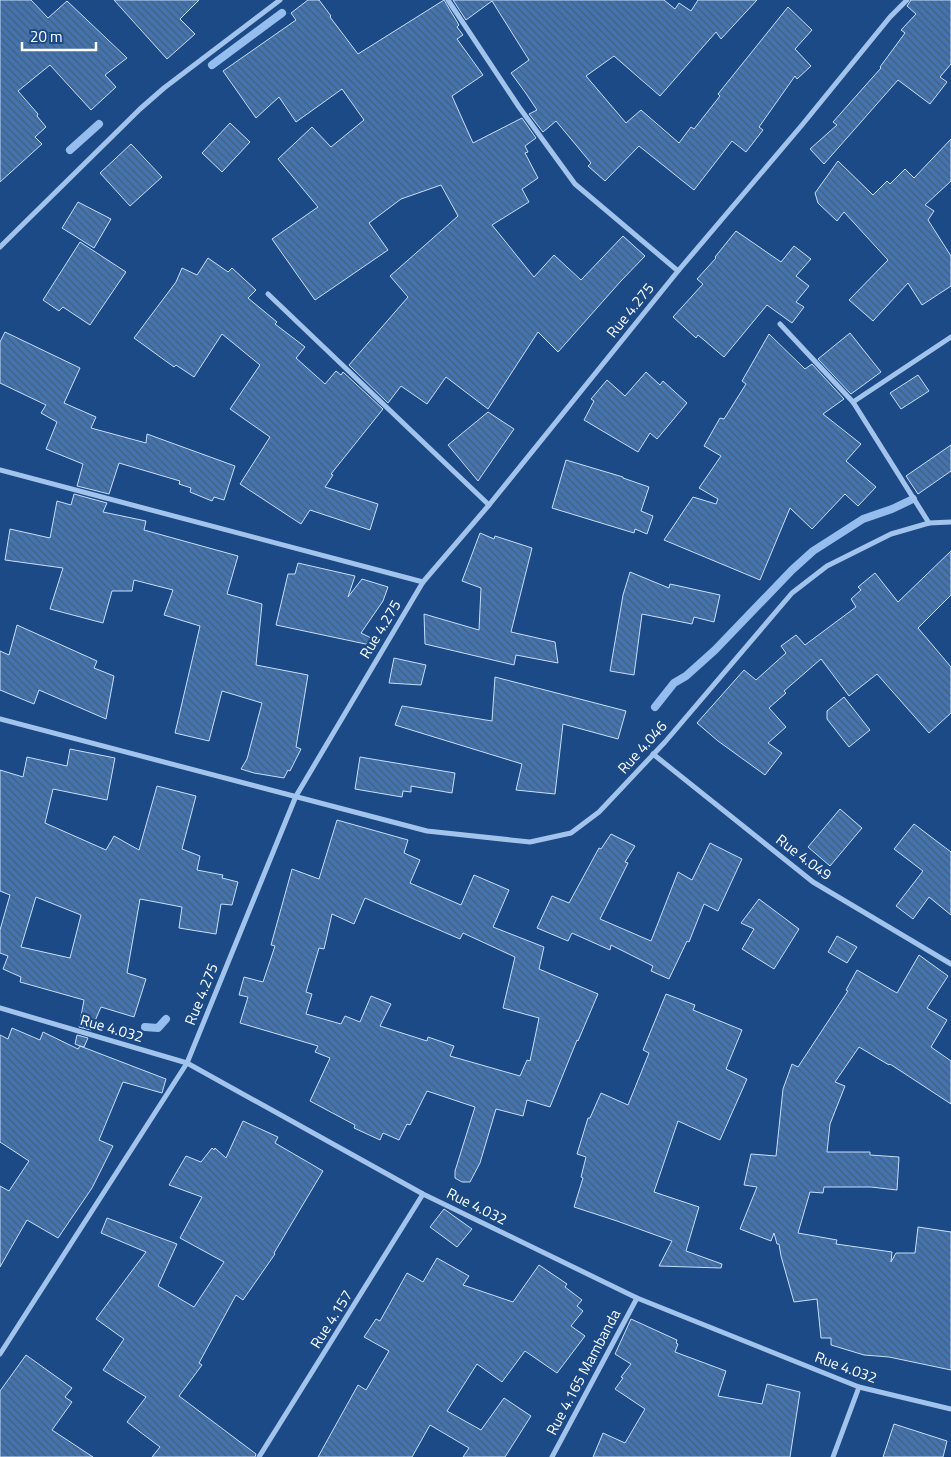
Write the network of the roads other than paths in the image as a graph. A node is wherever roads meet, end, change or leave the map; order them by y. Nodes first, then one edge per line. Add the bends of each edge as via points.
1 (280, 0) edge
2 (448, 0) edge
3 (907, 0) edge
4 (0, 247) edge
5 (678, 271) junction
6 (268, 294) dead end
7 (780, 324) dead end
8 (951, 337) edge
9 (853, 402) junction
10 (0, 470) edge
11 (489, 505) junction
12 (951, 522) edge
13 (929, 523) junction
14 (423, 582) junction
15 (0, 719) edge
16 (653, 754) junction
17 (296, 796) junction
18 (951, 964) edge
19 (0, 1008) edge
20 (186, 1063) junction
21 (423, 1194) junction
22 (637, 1298) junction
23 (0, 1354) edge
24 (859, 1387) junction
25 (951, 1409) edge
26 (259, 1457) edge
27 (552, 1457) edge
28 (833, 1457) edge

1 - 4 street via 140,109
2 - 5 street via 575,184
3 - 5 street, Rue 4.275
5 - 11 street, Rue 4.275
6 - 11 street
7 - 9 street
8 - 9 street
9 - 13 street
10 - 14 street
11 - 14 street, Rue 4.275
12 - 13 street, Rue 4.046
13 - 16 street, Rue 4.046 via 891,534 827,566 792,593
14 - 17 street, Rue 4.275
15 - 17 street, Rue 4.046
16 - 17 street, Rue 4.046 via 599,812 571,832 530,842 427,831
16 - 18 street, Rue 4.049 via 813,882
17 - 20 street, Rue 4.275
19 - 20 street, Rue 4.032
20 - 21 street, Rue 4.032
20 - 23 street, Rue 4.275
21 - 22 street, Rue 4.032
21 - 26 street, Rue 4.157
22 - 24 street, Rue 4.032
22 - 27 street, Rue 4.165 Mambanda
24 - 25 street, Rue 4.032
24 - 28 street

